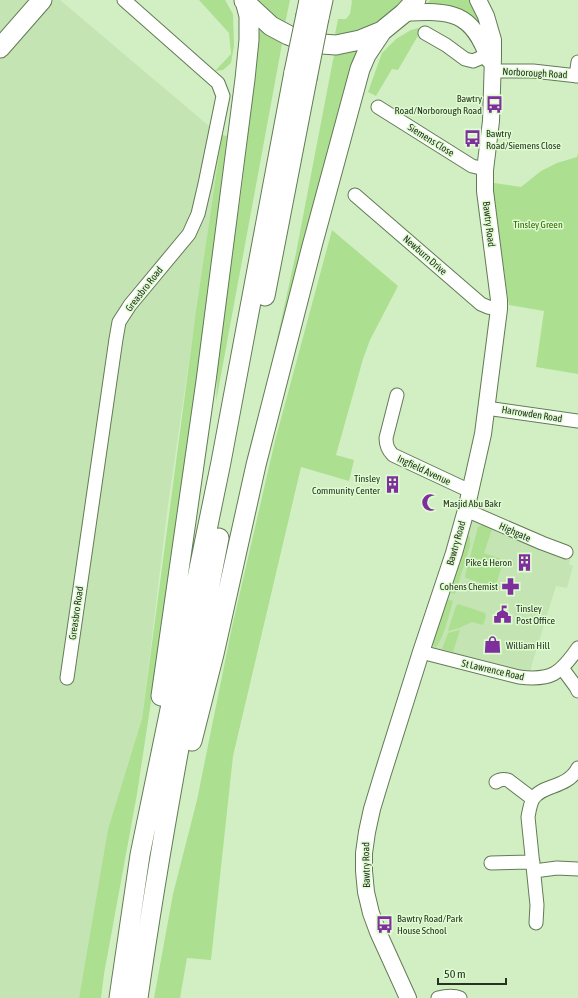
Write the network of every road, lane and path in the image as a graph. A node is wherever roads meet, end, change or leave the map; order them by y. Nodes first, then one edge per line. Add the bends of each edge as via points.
1 (28, 0) edge
2 (42, 0) edge
3 (124, 0) edge
4 (478, 0) edge
5 (244, 1) edge
6 (410, 7) edge
7 (314, 8) edge
8 (382, 31) junction
9 (0, 32) edge
10 (425, 33) dead end
11 (0, 48) edge
12 (487, 55) junction
13 (578, 62) edge
14 (493, 71) junction
15 (301, 76) junction
16 (577, 76) edge
17 (378, 107) dead end
18 (485, 168) junction
19 (355, 195) dead end
20 (499, 309) junction
21 (397, 395) dead end
22 (486, 408) junction
23 (578, 421) edge
24 (470, 491) junction
25 (466, 510) junction
26 (566, 552) dead end
27 (578, 648) edge
28 (421, 652) junction
29 (562, 668) junction
30 (66, 678) dead end
31 (578, 691) edge
32 (578, 768) edge
33 (496, 782) dead end
34 (533, 799) junction
35 (144, 837) junction
36 (491, 863) dead end
37 (533, 867) junction
38 (578, 869) edge
39 (157, 880) junction
40 (536, 923) dead end
41 (118, 998) edge
42 (138, 998) edge
43 (408, 998) edge
44 (438, 998) edge
45 (460, 998) edge

1 - 9 highway
2 - 11 highway
3 - 30 street, Greasbro Road via 218,83 223,96 206,184 198,214 189,234 119,322
4 - 14 main road, Bawtry Road via 493,40
5 - 8 highway via 271,26 308,43 336,46
5 - 35 highway via 249,16 245,79 206,381 150,774
6 - 8 highway
6 - 12 main road, Bawtry Road via 457,16 476,32
7 - 15 highway, bridge
8 - 39 highway via 360,69 312,246 256,465 214,654
10 - 12 street via 465,59 473,61
12 - 14 main road, Bawtry Road
13 - 16 street
14 - 16 street, Norborough Road via 533,71
14 - 18 main road, Bawtry Road via 491,121
15 - 35 highway
15 - 39 highway via 183,723
17 - 18 street, Siemens Close via 472,166
18 - 20 main road, Bawtry Road via 485,191
19 - 20 street, Newburn Drive via 481,304
20 - 22 main road, Bawtry Road
21 - 24 street, Ingfield Avenue via 386,438 388,450 393,456
22 - 23 street, Harrowden Road
22 - 24 main road, Bawtry Road
24 - 25 main road, Bawtry Road
25 - 26 street, Highgate
25 - 28 main road, Bawtry Road
27 - 29 street, St Lawrence Road
28 - 29 street, St Lawrence Road via 518,677 543,678
28 - 43 main road, Bawtry Road via 372,809 364,853 366,892 371,913
29 - 31 street
32 - 34 street via 567,781 544,790
33 - 34 street via 508,780
34 - 37 street via 528,817
35 - 41 highway
36 - 37 street
37 - 38 street
37 - 40 street
39 - 42 highway
44 - 45 street

